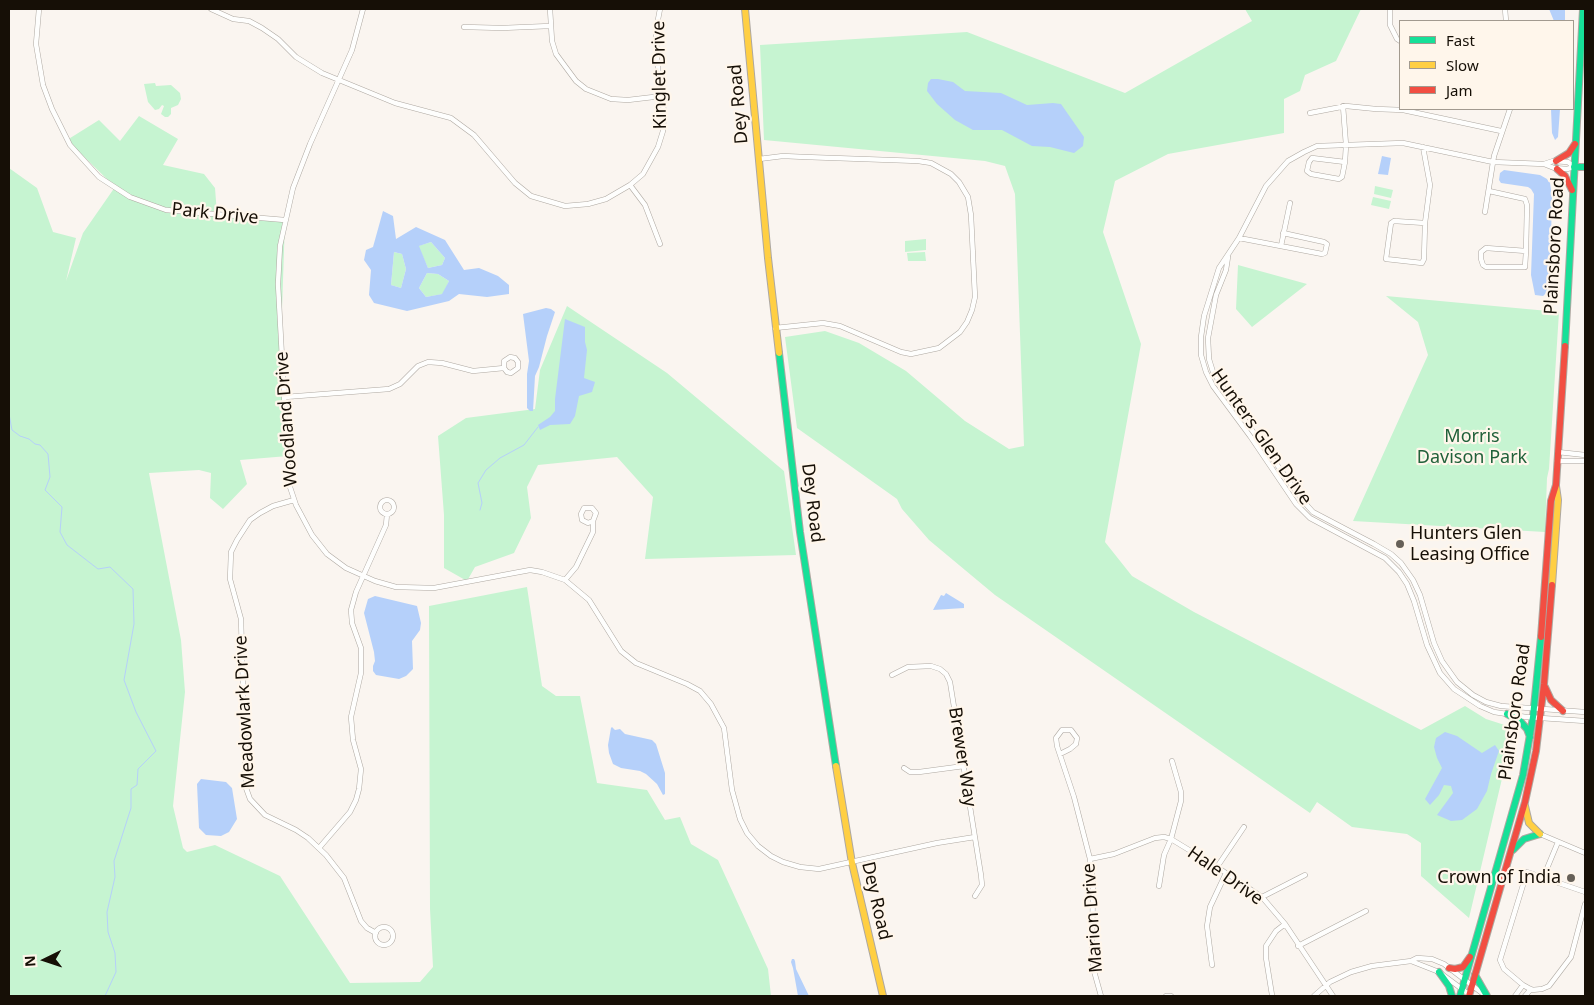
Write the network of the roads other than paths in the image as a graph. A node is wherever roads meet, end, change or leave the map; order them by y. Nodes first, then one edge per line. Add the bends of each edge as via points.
1 (39, 9) edge
2 (211, 9) edge
3 (363, 9) edge
4 (550, 9) edge
5 (660, 9) edge
6 (746, 9) edge
7 (1390, 9) edge
8 (1583, 9) edge
9 (550, 26) junction
10 (464, 27) dead end
11 (1399, 40) edge
12 (338, 80) junction
13 (662, 96) junction
14 (1343, 106) junction
15 (1399, 110) edge
16 (1404, 110) edge
17 (1510, 110) edge
18 (1310, 113) dead end
19 (1501, 131) junction
20 (1576, 142) junction
21 (1346, 145) junction
22 (1423, 147) junction
23 (758, 159) junction
24 (1345, 162) junction
25 (1493, 162) junction
26 (1556, 165) junction
27 (1574, 167) junction
28 (1585, 167) edge
29 (630, 185) junction
30 (1489, 191) junction
31 (1572, 193) junction
32 (1290, 202) dead end
33 (1485, 212) dead end
34 (285, 220) junction
35 (1425, 223) junction
36 (1283, 233) junction
37 (1239, 238) junction
38 (660, 244) dead end
39 (1281, 246) junction
40 (1526, 251) junction
41 (1228, 256) junction
42 (775, 328) junction
43 (504, 368) dead end
44 (284, 397) junction
45 (1558, 452) junction
46 (1585, 455) edge
47 (1557, 461) junction
48 (1585, 461) edge
49 (1556, 485) junction
50 (294, 500) junction
51 (387, 514) dead end
52 (593, 521) dead end
53 (364, 576) junction
54 (565, 580) junction
55 (892, 675) dead end
56 (1544, 684) junction
57 (1534, 709) junction
58 (1541, 710) junction
59 (1563, 711) junction
60 (1585, 712) edge
61 (1507, 714) junction
62 (1533, 717) junction
63 (1541, 718) junction
64 (1585, 721) edge
65 (1530, 738) junction
66 (1060, 754) junction
67 (1172, 762) dead end
68 (964, 766) junction
69 (904, 768) dead end
70 (1525, 802) junction
71 (1244, 827) dead end
72 (1540, 834) junction
73 (975, 837) junction
74 (1171, 839) junction
75 (1558, 842) junction
76 (319, 848) junction
77 (1585, 853) edge
78 (1090, 859) junction
79 (1508, 860) junction
80 (852, 862) junction
81 (1217, 867) junction
82 (1226, 872) junction
83 (1305, 875) dead end
84 (1543, 878) junction
85 (1159, 886) dead end
86 (1585, 892) edge
87 (975, 896) dead end
88 (1262, 898) junction
89 (1585, 904) edge
90 (1366, 911) dead end
91 (1285, 924) junction
92 (376, 933) dead end
93 (1298, 946) junction
94 (1473, 952) junction
95 (1411, 961) junction
96 (1212, 965) dead end
97 (1449, 968) junction
98 (1439, 972) junction
99 (1475, 975) junction
100 (1465, 981) junction
101 (1523, 985) junction
102 (1325, 986) junction
103 (1472, 986) junction
104 (1531, 989) junction
105 (1461, 993) edge
106 (1272, 995) dead end
107 (883, 996) edge
108 (1101, 996) edge
109 (1166, 996) edge
110 (1171, 996) edge
111 (1314, 996) edge
112 (1333, 996) edge
113 (1452, 996) edge
114 (1470, 996) edge
115 (1487, 996) edge
116 (1516, 996) edge
117 (1525, 996) edge

1 - 34 street, Park Drive via 36,44 42,86 70,145 99,177 130,197 166,210
2 - 12 street, Kinglet Drive via 262,28 278,38 296,57
3 - 12 street, Woodland Drive via 352,50
4 - 9 street
5 - 13 street, Kinglet Drive via 656,30
6 - 23 street, Dey Road
7 - 11 street via 1390,25
8 - 20 street, Plainsboro Road
9 - 10 street
9 - 13 street via 556,54 586,89 611,99
12 - 29 street, Kinglet Drive via 395,102 451,118 474,135 515,183 531,196 565,206 588,204 606,199
12 - 34 street, Woodland Drive via 300,170
13 - 29 street, Kinglet Drive via 663,131 658,146 643,174
14 - 15 street
14 - 18 street
14 - 21 street
16 - 19 street
17 - 19 street
19 - 25 street
20 - 26 street
20 - 27 street, Plainsboro Road
21 - 22 street, Hunters Glen Drive via 1403,143
21 - 24 street
21 - 37 street, Hunters Glen Drive via 1317,146 1288,161 1266,186
22 - 25 street, Hunters Glen Drive
22 - 35 street via 1430,185
23 - 42 street, Dey Road
23 - 42 street via 783,156 931,163 959,182 968,197 971,215 972,310 960,332 939,348 917,353 901,352 840,326 823,323
24 - 24 street via 1339,179 1307,171 1312,158
25 - 26 street, Hunters Glen Drive
25 - 30 street
26 - 27 street, Hunters Glen Drive via 1568,162
26 - 31 street via 1570,184
27 - 28 street
27 - 31 street, Plainsboro Road
29 - 38 street via 644,205
30 - 33 street
30 - 40 street via 1525,199
31 - 45 street, Plainsboro Road
32 - 36 street
34 - 44 street, Woodland Drive via 278,284
35 - 35 street via 1422,263 1386,259 1392,222
36 - 39 street
36 - 39 street via 1327,244 1322,254
37 - 39 street
37 - 41 street, Hunters Glen Drive
40 - 40 street via 1525,267 1486,267 1481,259 1486,248
41 - 57 street, Hunters Glen Drive via 1208,338 1209,359 1220,384 1313,512 1391,554 1406,568 1420,595 1442,661 1457,682 1486,702
41 - 61 street, Hunters Glen Drive via 1219,268 1211,290 1201,337 1201,355 1213,386 1303,511 1310,518 1385,558 1399,572 1407,584 1440,673 1454,689 1480,706
42 - 80 street, Dey Road via 800,532
43 - 44 street via 473,371 428,362 389,389
44 - 50 street, Woodland Drive via 288,468
45 - 46 street
45 - 47 street, Plainsboro Road
47 - 48 street
47 - 49 street, Plainsboro Road
49 - 56 street, Plainsboro Road via 1558,500
49 - 57 street, Plainsboro Road via 1551,501
50 - 53 street, Woodland Drive via 303,521 327,554
50 - 76 street, Meadowlark Drive via 273,506 250,520 232,552 230,579 241,619 246,788 250,799 265,815 296,830
51 - 53 street via 386,525
52 - 54 street via 589,543
53 - 54 street, Woodland Drive via 396,587 414,589 530,570
53 - 76 street via 352,610 352,623 361,648 361,673 351,717 362,778 350,812
54 - 80 street, Woodland Drive via 589,600 621,651 636,663 700,691 711,704 724,728 732,790 740,819 758,846 777,859 800,867 819,869
55 - 68 street, Brewer Way via 908,667 920,666 931,666 946,674
56 - 58 street, Plainsboro Road
56 - 59 street via 1548,697
57 - 58 street, Hunters Glen Drive
57 - 62 street, Plainsboro Road
58 - 59 street, Hunters Glen Drive
58 - 63 street, Plainsboro Road
59 - 60 street, Hunters Glen Drive
61 - 62 street, Hunters Glen Drive
61 - 65 street via 1520,721
62 - 63 street, Hunters Glen Drive
62 - 65 street, Plainsboro Road
63 - 64 street, Hunters Glen Drive
63 - 70 street, Plainsboro Road
65 - 94 street, Plainsboro Road via 1521,783
66 - 66 street, Marion Drive via 1076,744 1077,738 1071,730 1057,734
66 - 78 street, Marion Drive
67 - 74 street via 1181,801
68 - 69 street via 918,772
68 - 73 street, Brewer Way
70 - 72 street via 1528,823
70 - 79 street, Plainsboro Road
71 - 81 street
72 - 75 street
72 - 79 street via 1517,844
73 - 80 street, Woodland Drive
73 - 87 street, Brewer Way via 982,885
74 - 78 street, Hale Drive via 1155,838 1114,854
74 - 81 street, Hale Drive
74 - 85 street via 1164,855
75 - 77 street
75 - 84 street
76 - 92 street, Meadowlark Drive via 344,878 361,921
78 - 108 street, Marion Drive via 1092,953
79 - 99 street, Plainsboro Road
80 - 107 street, Dey Road
81 - 82 street, Hale Drive
82 - 88 street, Hale Drive
82 - 96 street via 1210,907 1207,926
83 - 88 street
84 - 86 street
84 - 101 street via 1526,872 1500,960 1504,970
88 - 91 street, Hale Drive
89 - 104 street via 1571,957 1549,986
90 - 93 street
91 - 93 street, Hale Drive
91 - 106 street via 1266,946
93 - 102 street, Hale Drive
94 - 97 street via 1463,967
94 - 100 street, Plainsboro Road
95 - 97 street via 1417,958 1432,960
95 - 98 street
95 - 102 street via 1351,972
97 - 100 street
98 - 105 street
98 - 113 street
99 - 103 street, Plainsboro Road
99 - 115 street
100 - 103 street
100 - 105 street, Plainsboro Road
101 - 104 street
101 - 116 street
102 - 111 street
102 - 112 street, Hale Drive
103 - 114 street, Plainsboro Road
103 - 115 street
104 - 117 street
105 - 114 street
109 - 110 street

